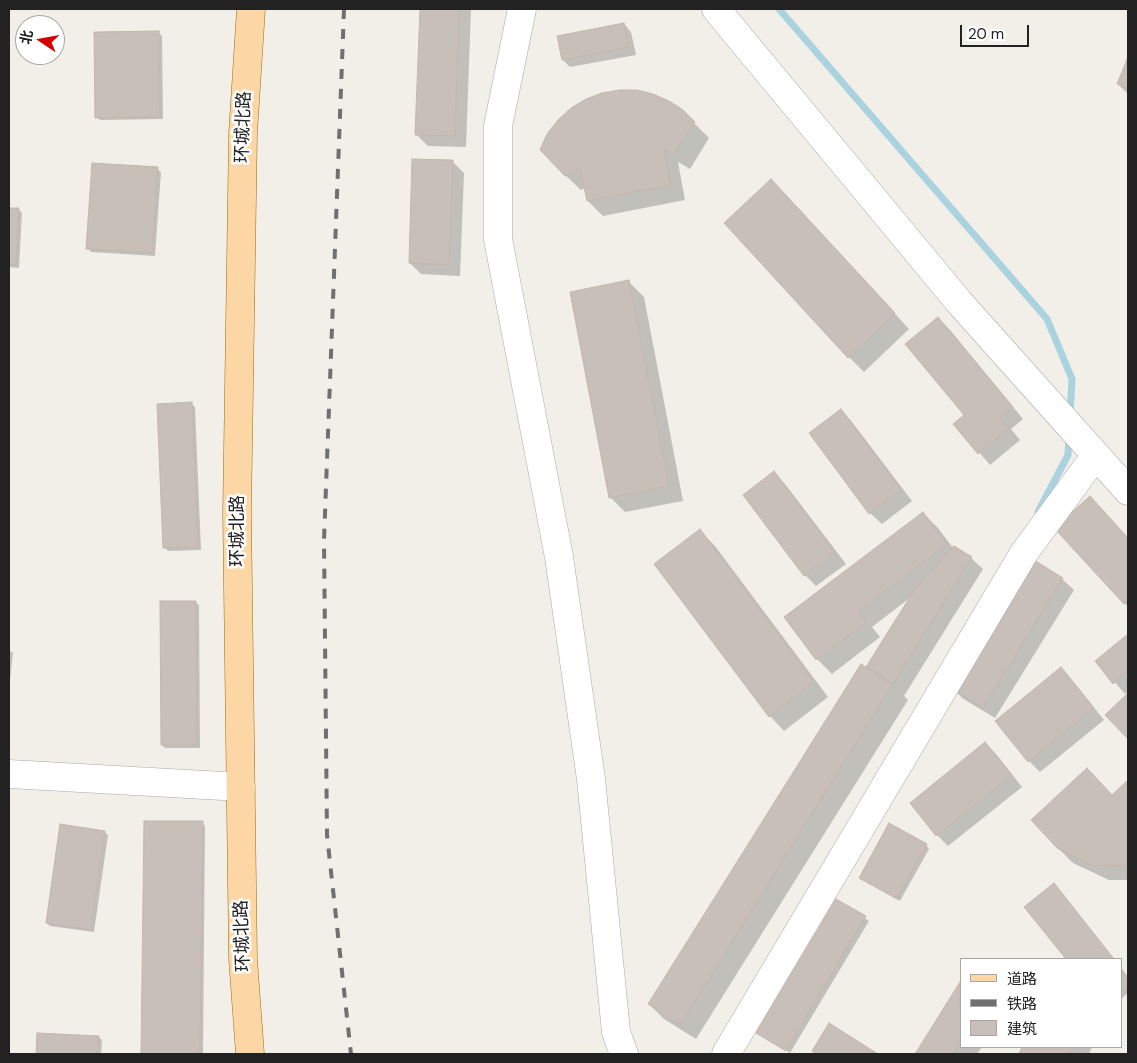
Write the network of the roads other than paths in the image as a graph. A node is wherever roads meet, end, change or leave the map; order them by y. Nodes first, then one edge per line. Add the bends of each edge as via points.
1 (251, 9) edge
2 (522, 9) edge
3 (716, 9) edge
4 (1096, 455) junction
5 (1128, 491) edge
6 (9, 774) edge
7 (241, 787) junction
8 (250, 1054) edge
9 (624, 1054) edge
10 (726, 1054) edge

1 - 7 main road, 环城北路 via 243,133 237,513
2 - 9 street via 498,126 498,239 559,557 591,780 616,1032
3 - 4 street via 959,302
4 - 5 street
4 - 10 street via 1024,553
6 - 7 street
7 - 8 main road, 环城北路 via 243,959

